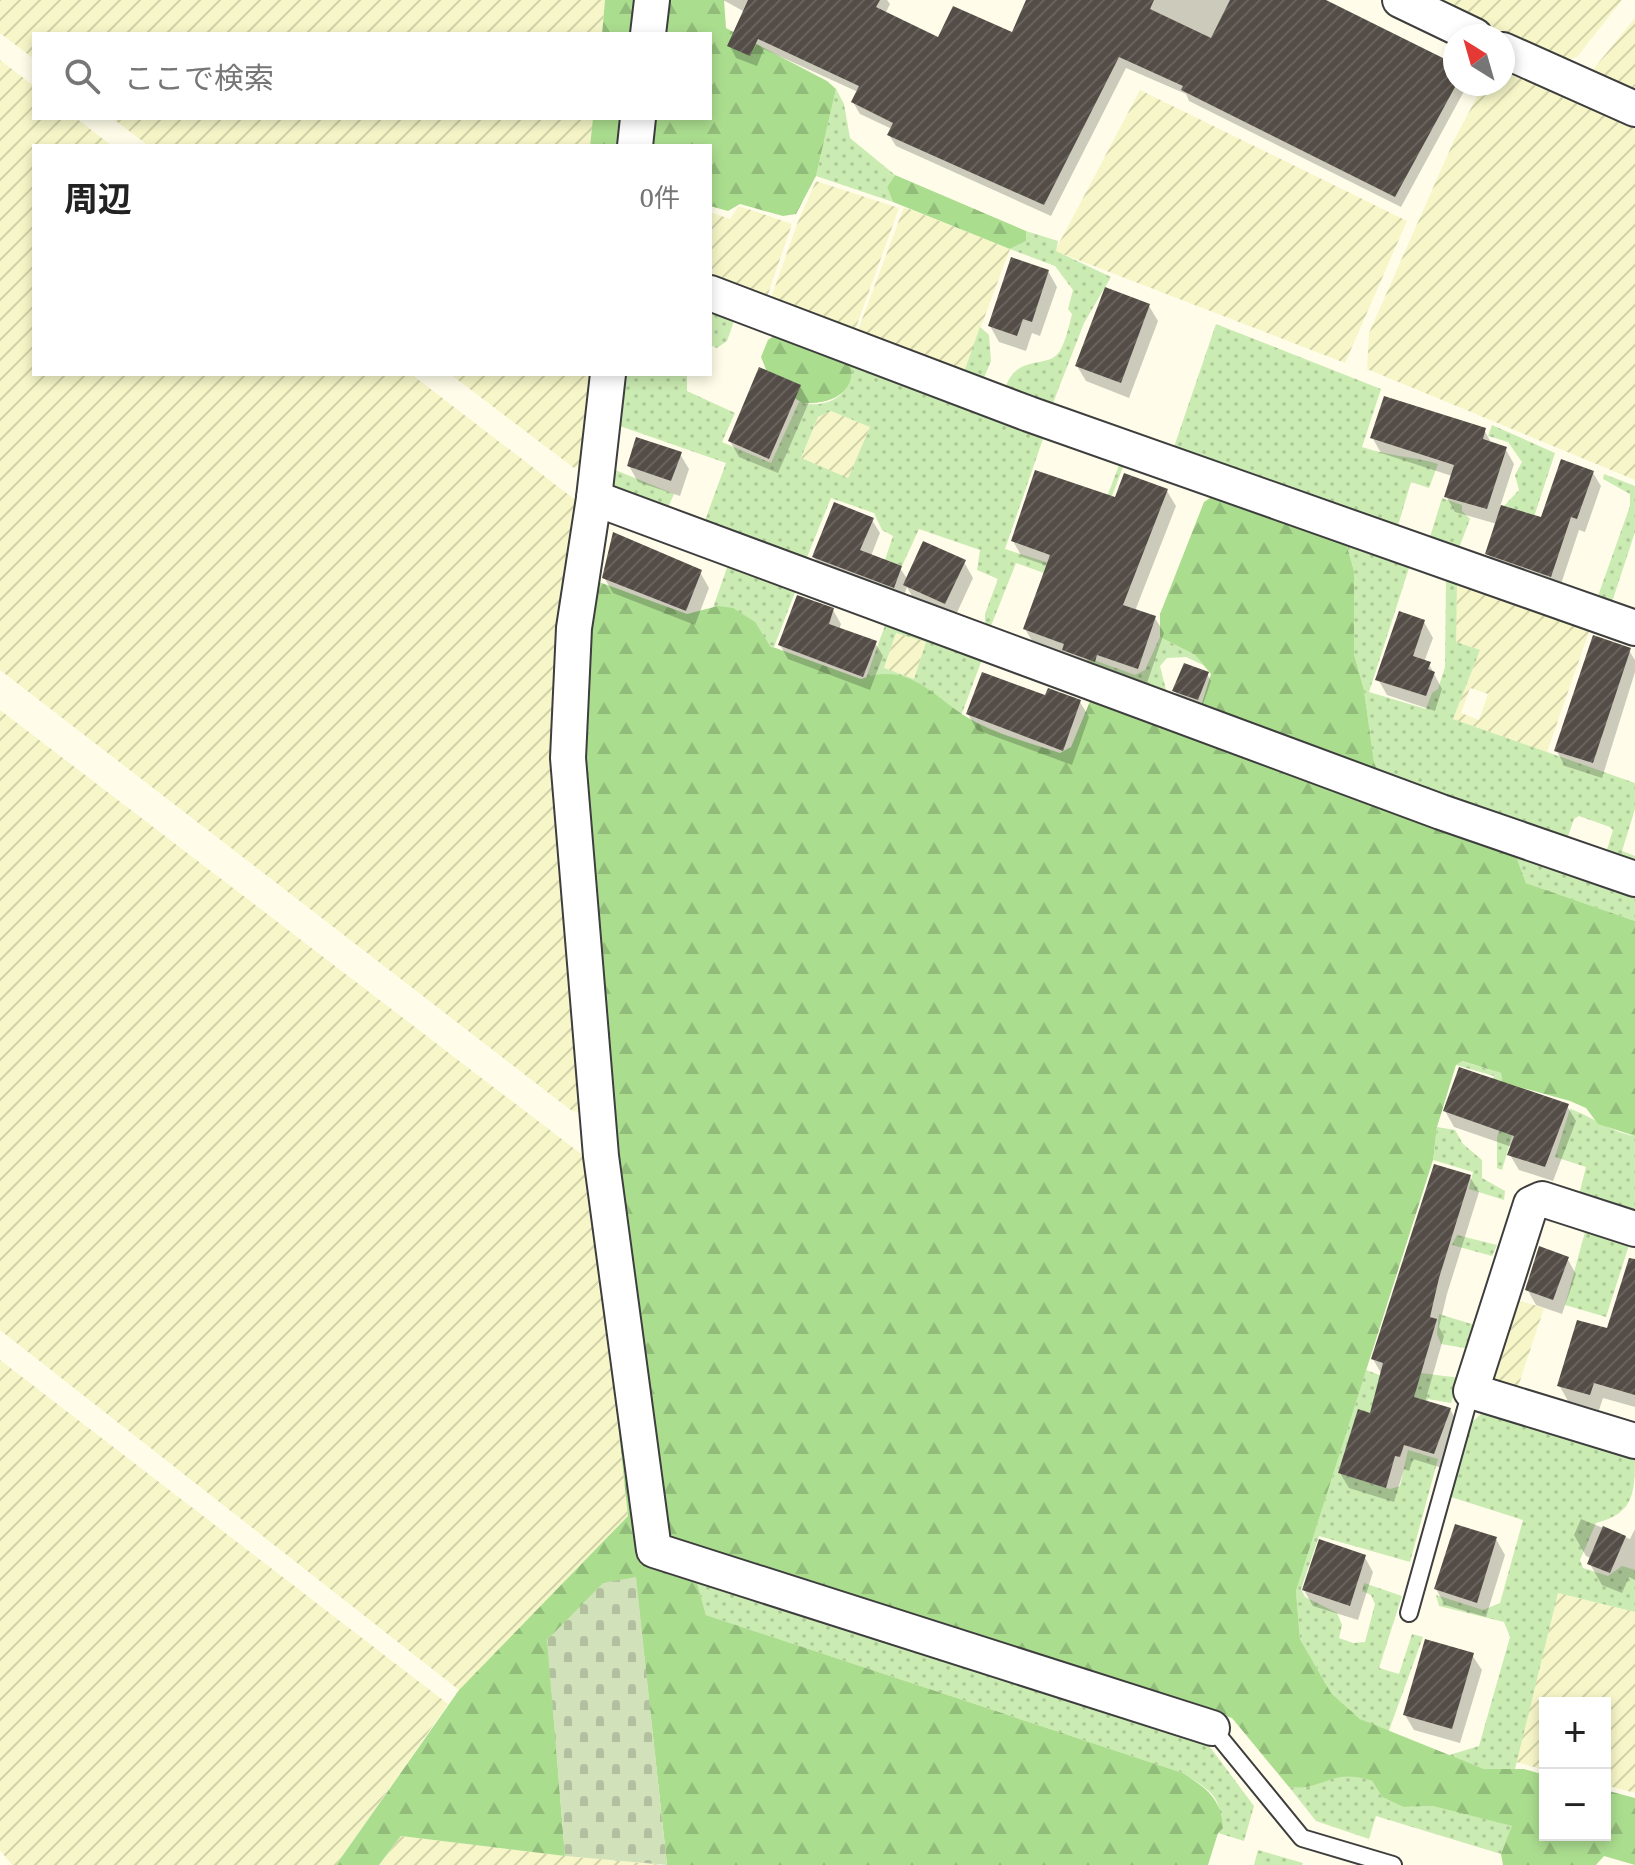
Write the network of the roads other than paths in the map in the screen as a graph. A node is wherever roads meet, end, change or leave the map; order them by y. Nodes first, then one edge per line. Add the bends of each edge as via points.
1 (652, 0) edge
2 (1400, 0) edge
3 (1450, 24) edge
4 (648, 32) edge
5 (1515, 55) edge
6 (1635, 109) edge
7 (638, 120) edge
8 (635, 144) edge
9 (712, 294) edge
10 (608, 376) edge
11 (594, 498) junction
12 (1635, 628) edge
13 (1635, 879) edge
14 (1635, 1229) edge
15 (1471, 1391) junction
16 (1635, 1441) edge
17 (1409, 1613) dead end
18 (1212, 1728) joint
19 (1393, 1865) edge

1 - 4 street
2 - 3 street
5 - 6 street
7 - 8 street
9 - 12 street via 1029,414
10 - 11 street
11 - 13 street
11 - 18 street via 574,628 568,758 601,1156 654,1550
14 - 15 street via 1542,1199 1531,1204
15 - 16 street
15 - 17 lane
18 - 19 lane via 1302,1838

